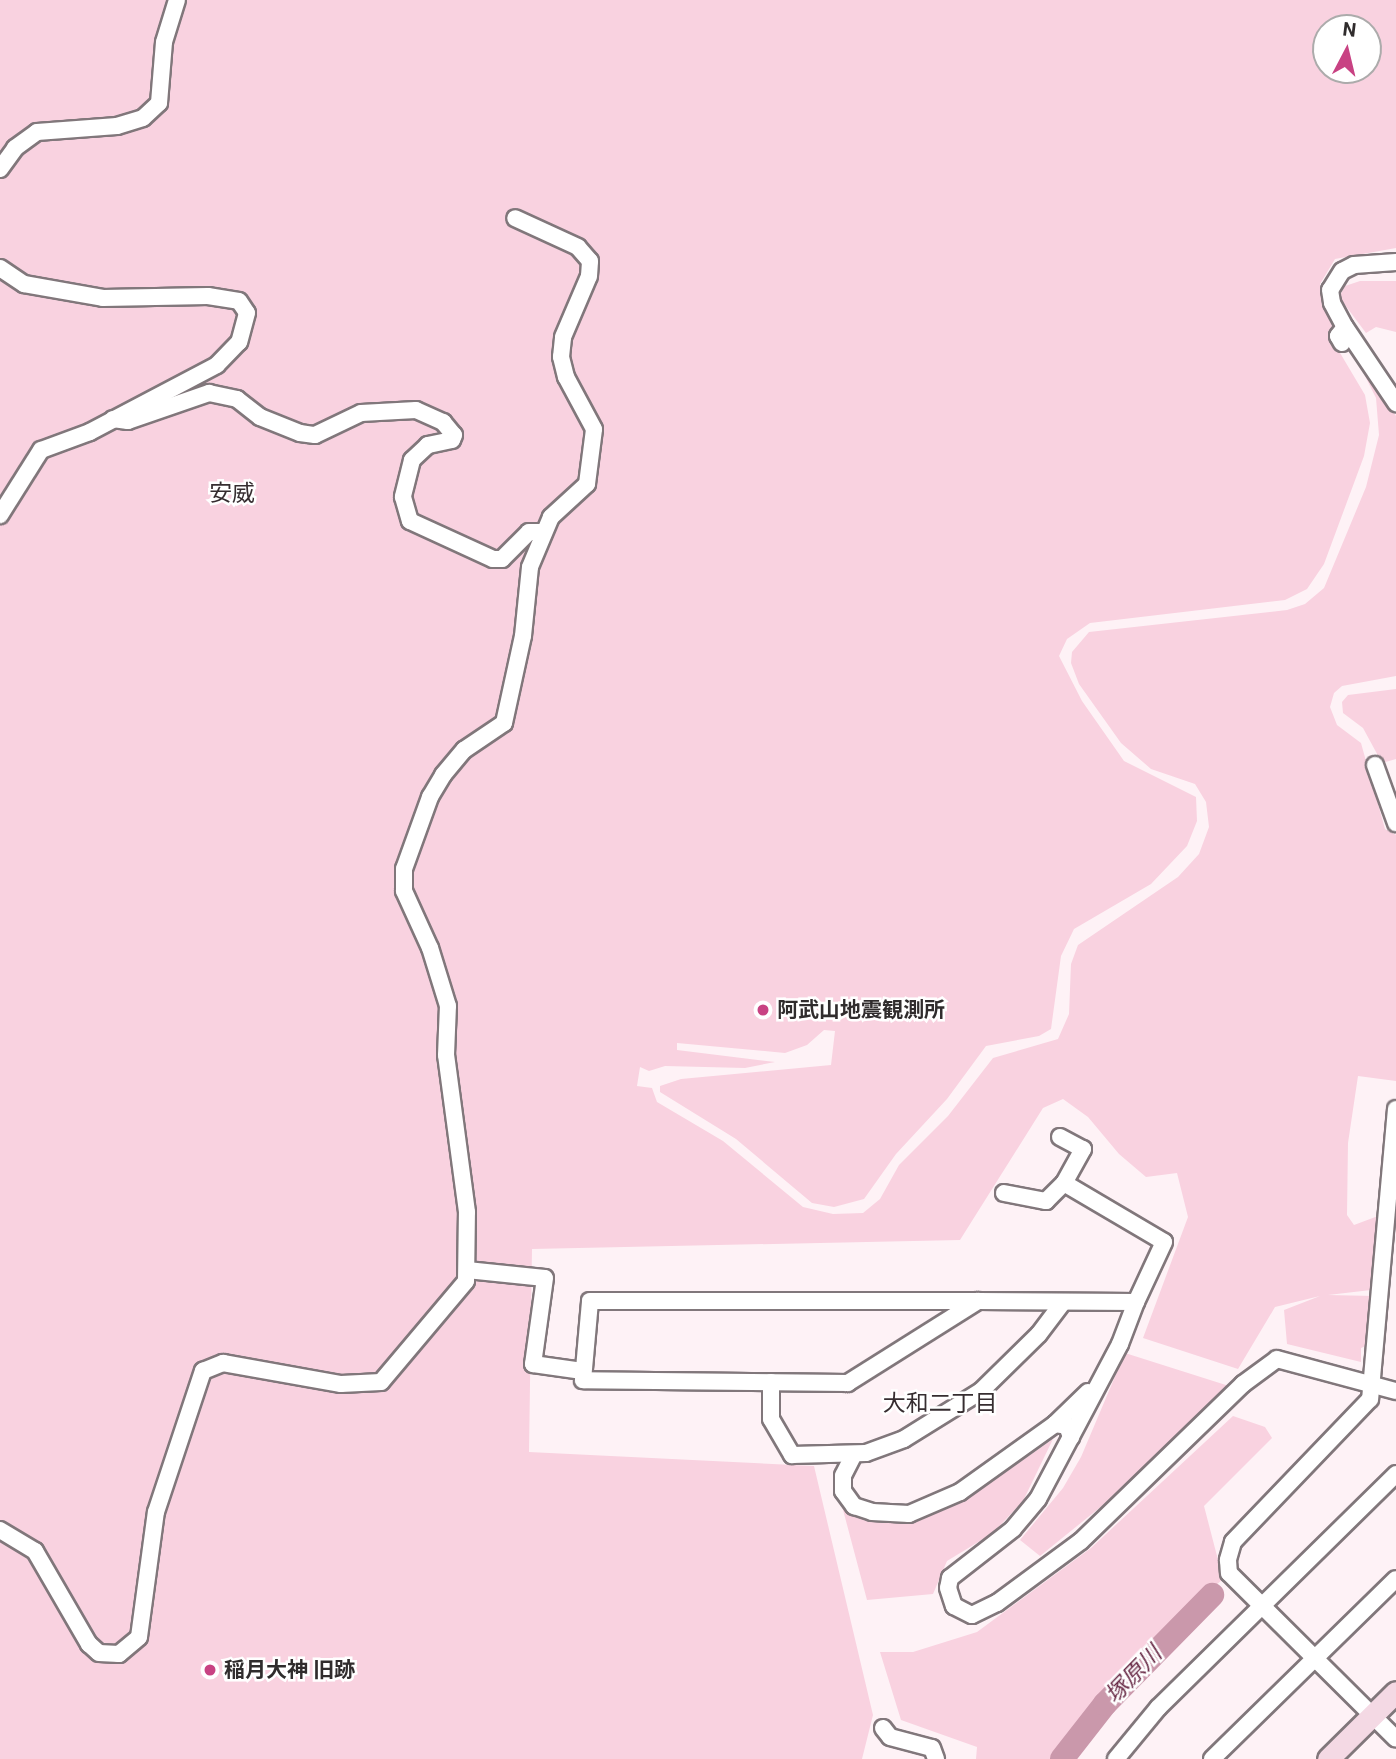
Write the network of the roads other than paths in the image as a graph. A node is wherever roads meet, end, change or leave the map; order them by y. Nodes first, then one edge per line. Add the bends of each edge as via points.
1 (177, 0) edge
2 (0, 169) edge
3 (514, 218) dead end
4 (1396, 262) edge
5 (0, 268) edge
6 (1396, 403) edge
7 (113, 419) junction
8 (0, 515) edge
9 (542, 532) junction
10 (1375, 765) dead end
11 (1396, 823) edge
12 (1396, 1109) edge
13 (1060, 1137) dead end
14 (1063, 1183) junction
15 (1004, 1193) dead end
16 (467, 1270) junction
17 (978, 1301) junction
18 (1136, 1302) junction
19 (1062, 1303) junction
20 (1108, 1368) junction
21 (583, 1371) junction
22 (771, 1382) junction
23 (1374, 1384) junction
24 (1396, 1391) edge
25 (1055, 1424) junction
26 (1071, 1437) junction
27 (853, 1456) junction
28 (1396, 1474) edge
29 (0, 1530) edge
30 (1396, 1579) edge
31 (1264, 1607) junction
32 (1315, 1658) junction
33 (1396, 1692) edge
34 (1372, 1715) junction
35 (883, 1728) dead end
36 (1396, 1739) edge
37 (936, 1759) edge
38 (1116, 1759) edge
39 (1212, 1759) edge
40 (1328, 1759) edge

1 - 2 street via 164,42 159,103 143,118 117,126 37,132 15,148
3 - 9 street via 578,247 590,261 589,276 563,337 561,357 566,377 594,429 591,467 580,493 560,507
4 - 6 street via 1354,265 1337,276 1330,290 1344,335
5 - 7 street via 24,284 103,298 195,296 239,301 247,313 239,342 217,365
7 - 8 street via 41,450
7 - 9 street via 128,421 209,393 237,399 260,417 315,435 361,413 416,410 443,422 454,435 452,440 428,445 412,460 403,497 410,521 494,559 502,559 529,532
9 - 16 street via 530,567 511,707 504,723 464,750 443,775 430,797 404,869 404,891 430,948 448,1006 446,1055 467,1212
10 - 11 street
12 - 23 street
13 - 14 street via 1083,1149
14 - 15 street via 1046,1202
14 - 18 street via 1164,1242
16 - 21 street via 545,1279 533,1364
16 - 29 street via 466,1281 381,1382 341,1384 223,1363 203,1371 156,1512 139,1637 119,1654 99,1653 89,1644 35,1551
17 - 19 street
17 - 21 street via 590,1301
17 - 22 street via 848,1383
18 - 19 street
18 - 20 street
19 - 27 street via 1039,1334 981,1391 904,1439
20 - 25 street
20 - 26 street
21 - 22 street via 583,1380
22 - 27 street via 771,1419 792,1455
23 - 24 street
23 - 26 street via 1277,1359 1243,1384 1081,1541 982,1613 962,1612 949,1598 950,1578 1013,1529 1038,1499
23 - 31 street via 1362,1410 1233,1542 1230,1573
25 - 26 street via 1067,1426
25 - 27 street via 960,1492 909,1514 854,1506 838,1495
28 - 31 street
30 - 32 street
31 - 32 street
31 - 38 street via 1158,1708
32 - 34 street
32 - 39 street
33 - 34 street
34 - 36 street
34 - 40 street
35 - 37 street via 890,1737 932,1748

